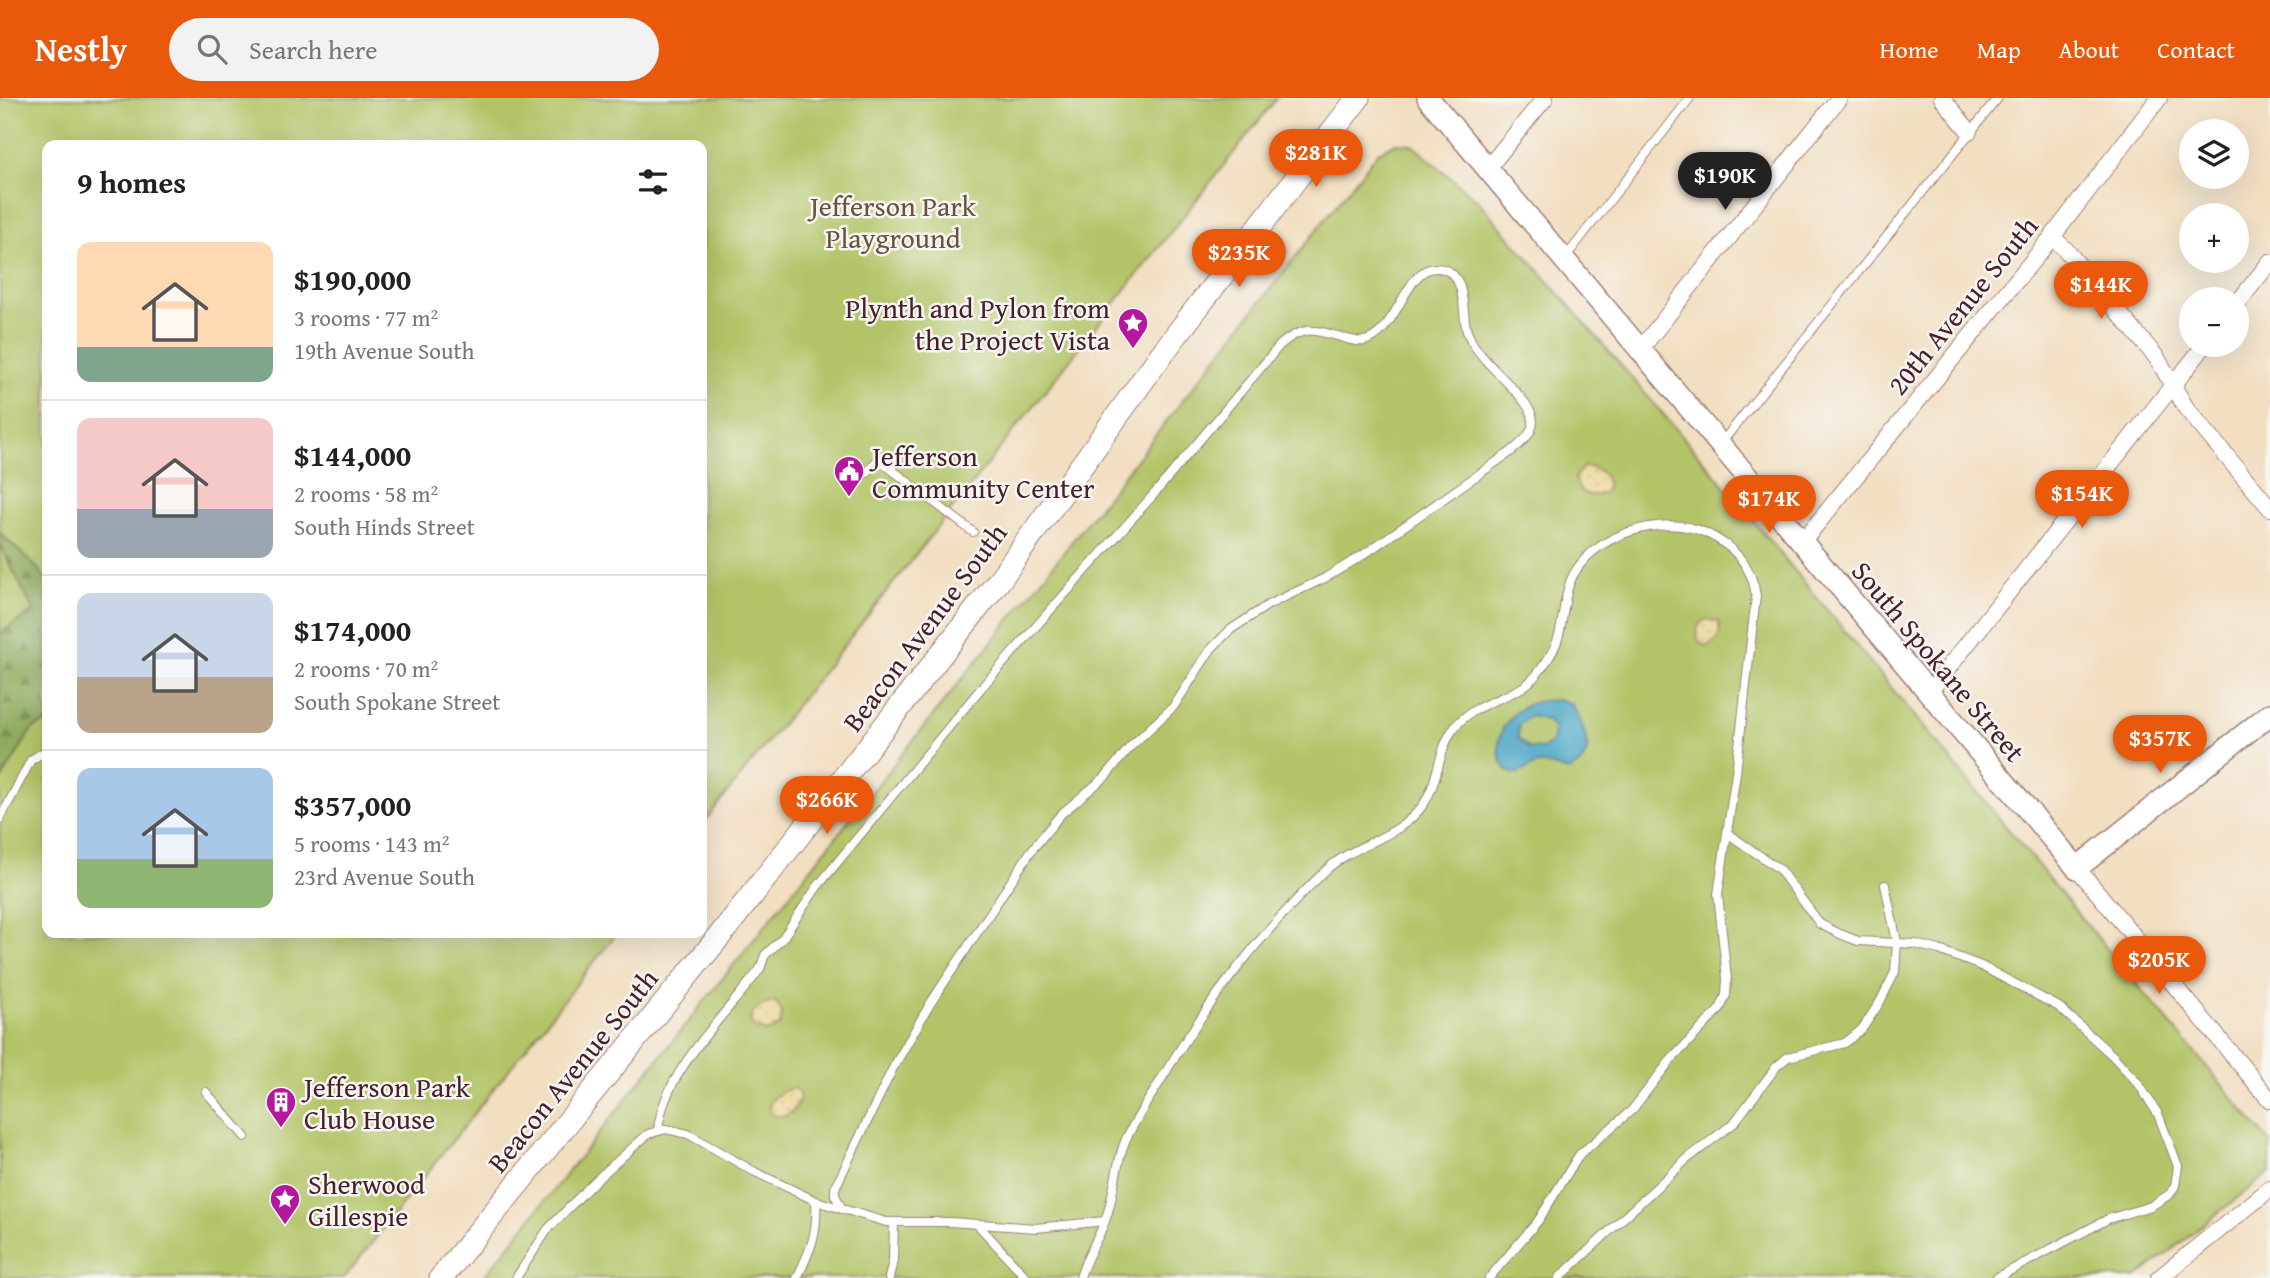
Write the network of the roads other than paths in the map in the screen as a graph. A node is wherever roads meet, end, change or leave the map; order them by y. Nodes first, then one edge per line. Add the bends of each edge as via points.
1 (1358, 98) edge
2 (1428, 98) edge
3 (1545, 98) edge
4 (1690, 98) edge
5 (1839, 98) edge
6 (1942, 98) edge
7 (1998, 98) edge
8 (2160, 98) edge
9 (1969, 131) junction
10 (1487, 169) junction
11 (2052, 237) junction
12 (1563, 260) junction
13 (2270, 262) edge
14 (2249, 288) edge
15 (1640, 349) junction
16 (2196, 357) edge
17 (2173, 386) junction
18 (1720, 444) junction
19 (867, 473) dead end
20 (2270, 509) edge
21 (973, 532) dead end
22 (1802, 542) junction
23 (1928, 692) junction
24 (2270, 714) edge
25 (42, 753) edge
26 (0, 819) edge
27 (1727, 833) junction
28 (2077, 868) junction
29 (1885, 885) dead end
30 (1897, 942) junction
31 (206, 1092) dead end
32 (2270, 1100) edge
33 (658, 1130) junction
34 (245, 1137) dead end
35 (2270, 1188) edge
36 (816, 1201) junction
37 (842, 1209) junction
38 (1105, 1221) junction
39 (894, 1222) junction
40 (978, 1225) junction
41 (441, 1278) edge
42 (516, 1278) edge
43 (797, 1278) edge
44 (889, 1278) edge
45 (1027, 1278) edge
46 (1080, 1278) edge
47 (1489, 1278) edge
48 (1559, 1278) edge
49 (1996, 1278) edge
50 (2159, 1278) edge

1 - 41 main road, Beacon Avenue South via 1161,355 998,582 734,918
2 - 10 street, South Spokane Street
3 - 10 street
4 - 12 lane
5 - 15 street
6 - 9 street
7 - 9 lane
8 - 11 street, 20th Avenue South
9 - 18 lane
10 - 12 street, South Spokane Street
11 - 17 street via 2157,358
11 - 22 street, 20th Avenue South
12 - 15 street, South Spokane Street
13 - 14 street
15 - 18 street, South Spokane Street
16 - 17 street
17 - 20 street
17 - 23 street
18 - 22 street, South Spokane Street
19 - 21 lane via 878,459
22 - 23 street, South Spokane Street
23 - 28 street, South Spokane Street
24 - 28 street
25 - 26 lane via 31,760
27 - 30 lane via 1779,869 1820,924 1858,941
27 - 38 lane via 1756,596 1752,577 1734,550 1718,538 1681,524 1648,525 1616,538 1579,566 1571,580 1555,649 1524,686 1475,709 1454,727 1422,806 1394,831 1332,864 1228,977 1193,1026 1125,1141
27 - 47 lane via 1718,894 1727,979 1720,1009 1670,1061 1632,1110 1579,1155 1538,1221
28 - 32 street, South Spokane Street
29 - 30 lane
30 - 48 lane via 1895,972 1862,1029 1845,1043 1788,1057 1777,1066 1734,1123 1687,1159
30 - 49 lane via 1939,950 1981,966 2059,1007 2138,1083 2158,1114 2178,1166 2175,1186 2162,1200 2108,1219
31 - 34 lane
33 - 36 lane via 688,1134
33 - 37 lane via 667,1092 817,887 982,687 1280,345 1308,330 1354,341 1373,338 1390,321 1416,280 1435,267 1445,270 1461,287 1466,329 1476,349 1525,402 1532,415 1531,430 1512,451 1363,555 1230,630 1211,649 1174,706 1105,777 1061,814 1031,851 893,1068 835,1188
33 - 42 lane via 633,1147 567,1210
35 - 50 street
36 - 37 lane
36 - 43 lane via 817,1225
37 - 39 lane
38 - 40 lane via 1037,1228
38 - 46 lane
39 - 40 lane
39 - 44 lane
40 - 45 lane

